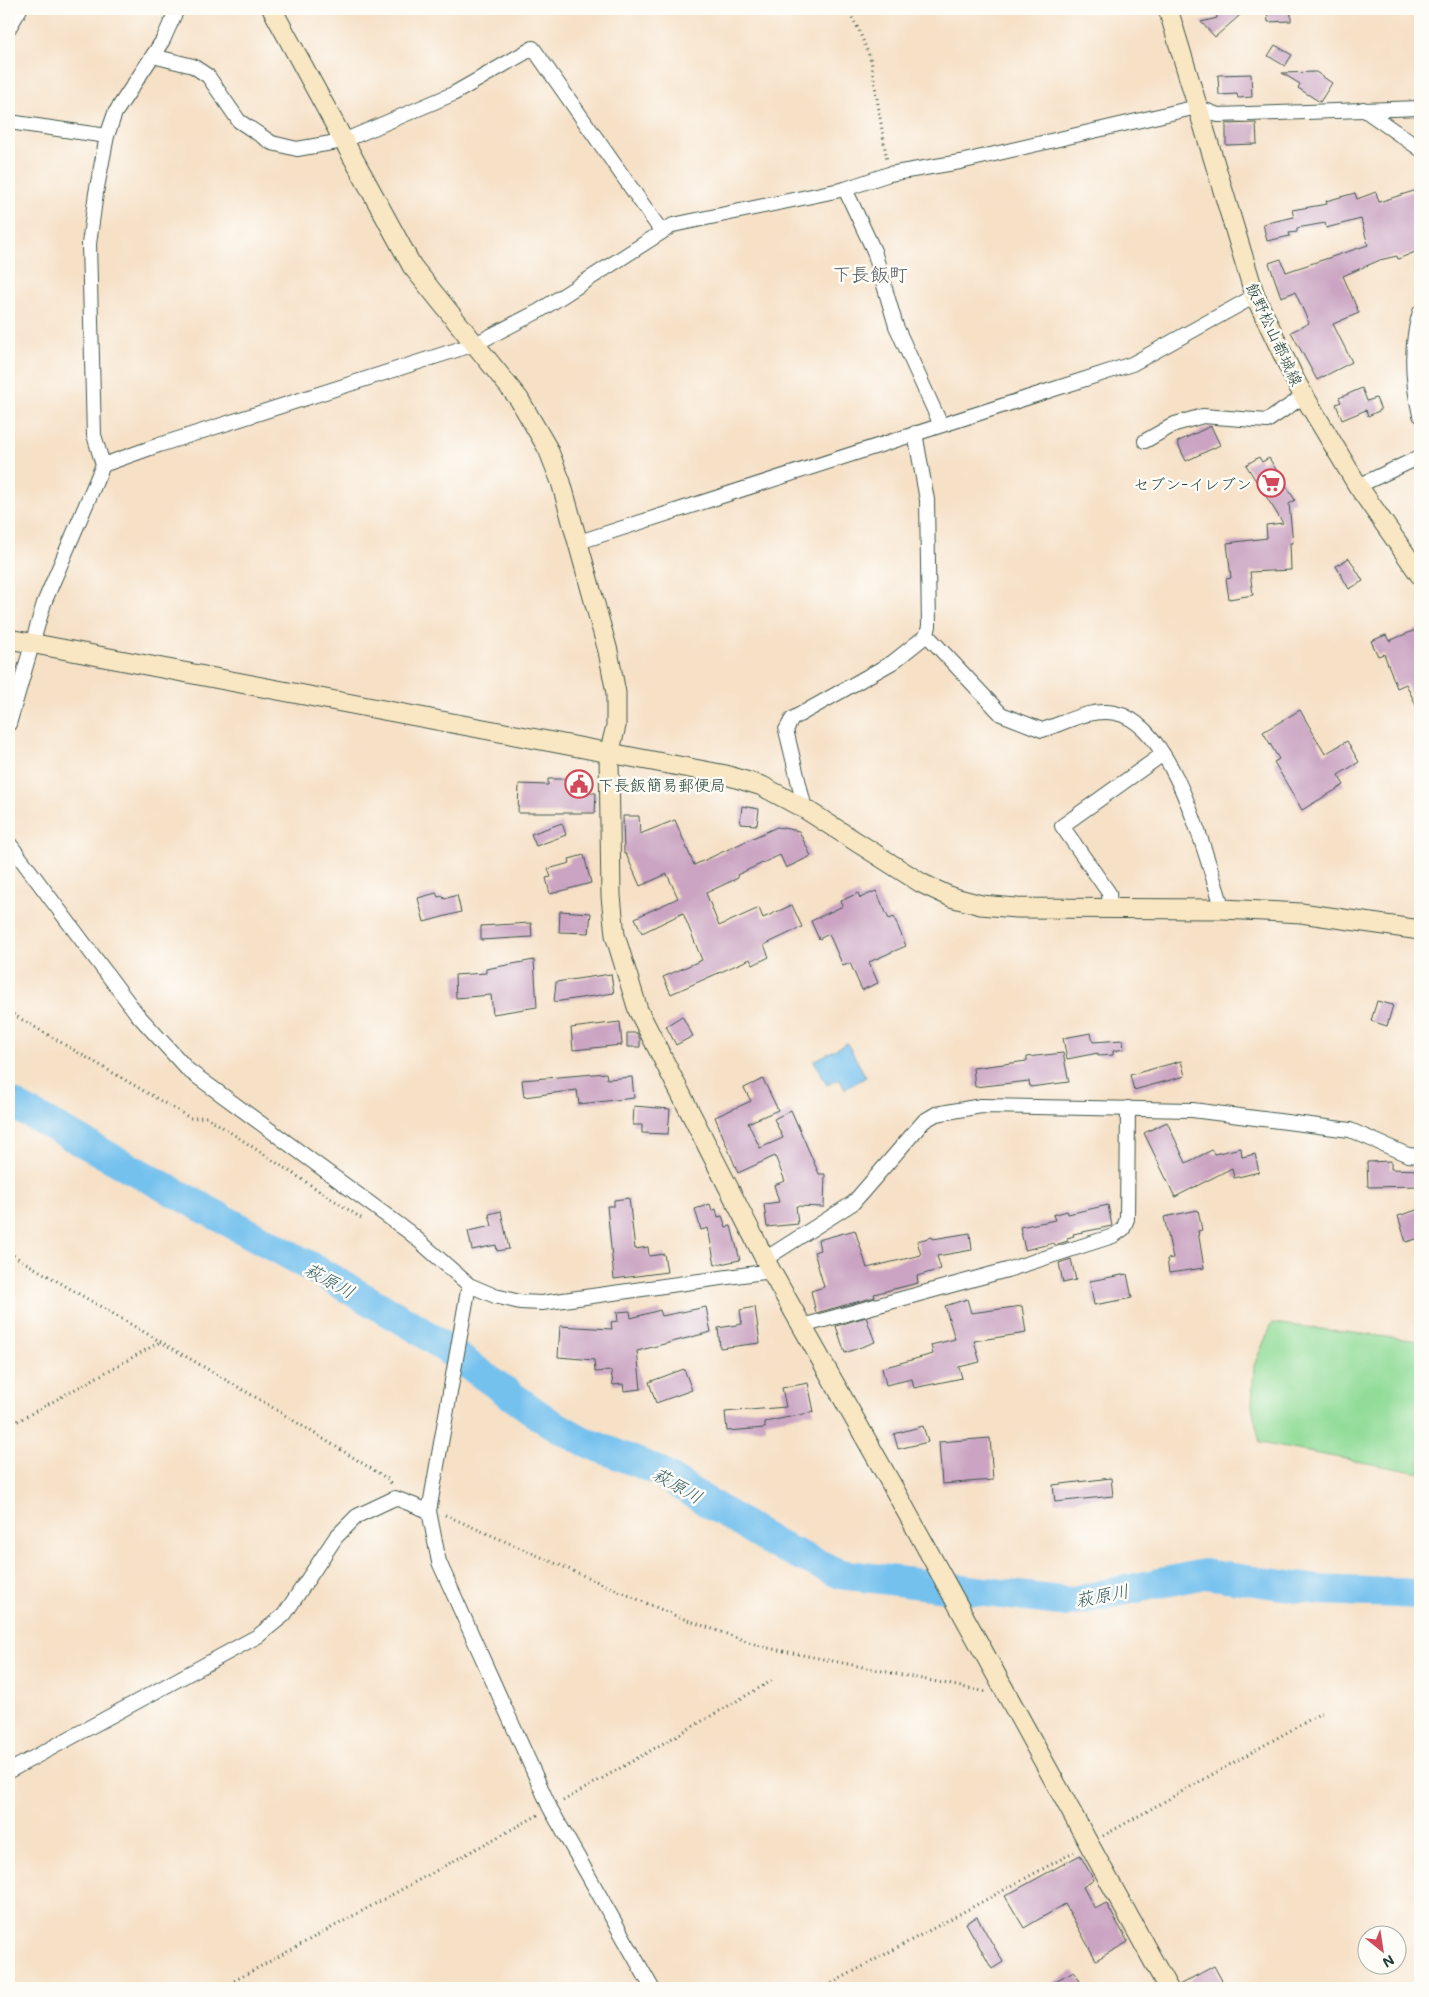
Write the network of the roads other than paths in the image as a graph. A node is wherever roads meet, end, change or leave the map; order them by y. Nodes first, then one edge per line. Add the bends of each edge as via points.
1 (20, 9) edge
2 (177, 9) edge
3 (272, 9) edge
4 (1168, 9) edge
5 (9, 28) edge
6 (153, 56) junction
7 (1197, 107) junction
8 (1420, 108) edge
9 (1363, 110) junction
10 (9, 122) edge
11 (107, 136) junction
12 (343, 141) junction
13 (1420, 149) edge
14 (845, 189) junction
15 (662, 232) junction
16 (1255, 296) junction
17 (1420, 312) edge
18 (475, 344) junction
19 (1304, 396) junction
20 (1420, 415) edge
21 (941, 424) junction
22 (915, 433) junction
23 (1145, 441) dead end
24 (1420, 457) edge
25 (103, 465) junction
26 (1358, 486) junction
27 (579, 542) junction
28 (1420, 575) edge
29 (927, 635) junction
30 (9, 639) edge
31 (33, 644) junction
32 (9, 724) edge
33 (609, 754) junction
34 (1163, 754) junction
35 (805, 809) junction
36 (9, 843) edge
37 (1110, 909) junction
38 (1223, 909) junction
39 (1420, 930) edge
40 (1128, 1108) junction
41 (1420, 1156) edge
42 (768, 1265) junction
43 (469, 1285) junction
44 (802, 1326) junction
45 (431, 1505) junction
46 (9, 1771) edge
47 (652, 1988) edge
48 (1168, 1988) edge

1 - 5 street
2 - 6 street
3 - 12 street
4 - 7 street, 飯野松山都城線
6 - 11 street via 116,113
6 - 12 street via 193,66 208,76 239,121 272,143 297,149
7 - 9 street via 1218,115
7 - 14 street via 960,162 889,174
7 - 16 street, 飯野松山都城線
8 - 9 street
9 - 13 street
10 - 11 street
11 - 25 street via 88,244 94,435
12 - 15 street via 453,94 533,48
12 - 18 street via 412,266
14 - 15 street via 673,226
14 - 21 street via 874,252 896,326
15 - 18 street via 539,311
16 - 19 street, 飯野松山都城線
16 - 21 street via 1132,364
17 - 20 street via 1413,356 1414,391
18 - 25 street
18 - 27 street via 536,424 561,482
19 - 23 street via 1267,421 1203,416 1175,424
19 - 26 street, 飯野松山都城線
21 - 22 street
22 - 27 street
22 - 29 street via 927,500
24 - 26 street
25 - 31 street via 44,603
26 - 28 street, 飯野松山都城線
27 - 33 street via 616,693 616,726
29 - 34 street via 1001,714 1042,730 1081,715 1115,713 1133,719
29 - 35 street via 893,662 792,718 786,730
30 - 31 street
31 - 32 street
31 - 33 street
33 - 35 street via 726,775 762,786
33 - 42 street via 611,896 615,935 623,964 638,1010
34 - 37 street via 1062,826 1109,893
34 - 38 street via 1183,790
35 - 37 street via 921,883 951,897 981,905 1016,908
36 - 43 street via 137,1014 188,1070 409,1232
37 - 38 street
38 - 39 street via 1301,913
40 - 41 street via 1192,1110 1350,1130 1408,1155
40 - 42 street via 981,1106 936,1114 924,1120 854,1203
40 - 44 street via 1127,1219 1123,1229 1113,1236 1007,1270
42 - 43 street via 542,1303 495,1296
42 - 44 street
43 - 45 street
44 - 48 street
45 - 46 street via 395,1498 357,1516 336,1537 284,1615 258,1636
45 - 47 street via 439,1562 550,1808

